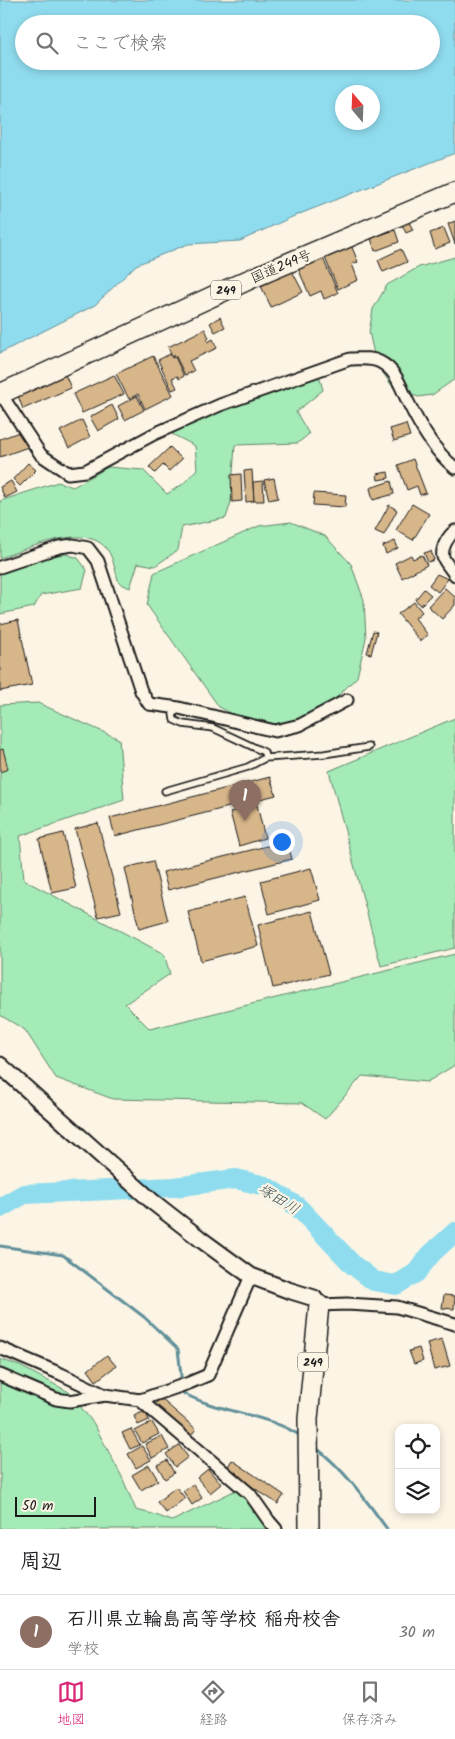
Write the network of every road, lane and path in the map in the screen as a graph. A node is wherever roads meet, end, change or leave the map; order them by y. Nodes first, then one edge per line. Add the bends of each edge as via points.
1 (455, 192) edge
2 (0, 394) edge
3 (455, 468) edge
4 (455, 532) edge
5 (0, 567) edge
6 (455, 575) edge
7 (347, 700) dead end
8 (180, 708) junction
9 (369, 747) dead end
10 (265, 758) junction
11 (165, 791) dead end
12 (0, 1064) edge
13 (252, 1276) junction
14 (319, 1304) junction
15 (455, 1324) edge
16 (0, 1348) edge
17 (0, 1375) edge
18 (106, 1395) junction
19 (140, 1400) junction
20 (276, 1529) edge
21 (309, 1529) edge

1 - 2 highway, 国道249号 / 249 via 248,280
2 - 3 street via 42,455 68,473 85,471 154,434 220,405 296,377 350,360 369,358 395,372 430,441
4 - 6 street via 444,545 443,557
5 - 8 street via 59,547 88,548 98,561 141,691 149,704
7 - 8 street via 300,725 275,731
8 - 10 lane via 173,714 174,720 213,728 264,752
9 - 10 lane
10 - 11 lane
12 - 13 street via 153,1202
13 - 14 street via 314,1298
13 - 19 street via 208,1375
14 - 15 street via 397,1308
14 - 21 highway, 249 via 308,1420
16 - 18 street
17 - 18 street via 56,1399 70,1401
18 - 19 street
19 - 20 street via 250,1494

